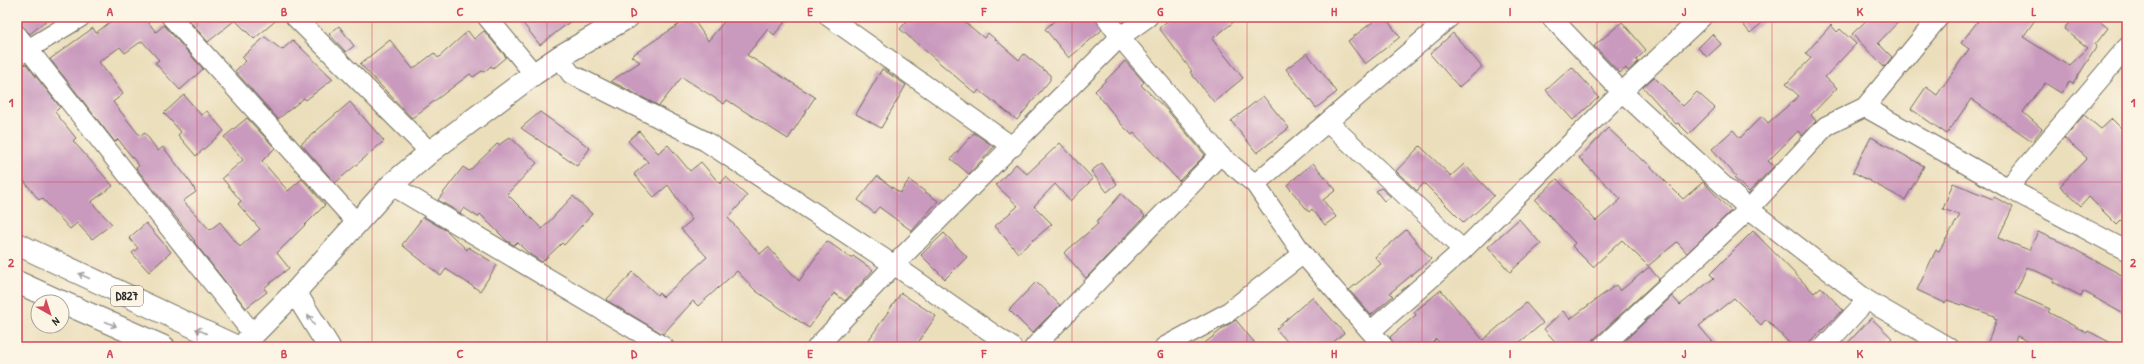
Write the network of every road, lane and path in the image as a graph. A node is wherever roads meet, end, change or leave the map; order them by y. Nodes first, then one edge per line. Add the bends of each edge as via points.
1 (81, 17) edge
2 (171, 17) edge
3 (295, 17) edge
4 (487, 17) edge
5 (628, 17) edge
6 (829, 17) edge
7 (1106, 17) edge
8 (1148, 17) edge
9 (1450, 17) edge
10 (1551, 17) edge
11 (1702, 17) edge
12 (1939, 17) edge
13 (1120, 37) junction
14 (21, 47) edge
15 (2127, 47) edge
16 (559, 57) junction
17 (534, 74) junction
18 (1622, 92) junction
19 (1866, 107) junction
20 (1328, 122) junction
21 (1013, 147) junction
22 (430, 152) junction
23 (1220, 155) junction
24 (1255, 184) junction
25 (391, 185) junction
26 (2008, 188) junction
27 (1749, 209) junction
28 (356, 222) junction
29 (17, 244) edge
30 (1463, 250) junction
31 (2127, 251) edge
32 (1302, 254) junction
33 (894, 265) junction
34 (17, 282) edge
35 (295, 292) junction
36 (44, 294) edge
37 (1867, 300) junction
38 (70, 306) edge
39 (1371, 331) junction
40 (244, 343) edge
41 (164, 347) edge
42 (329, 347) edge
43 (664, 347) edge
44 (817, 347) edge
45 (1012, 347) edge
46 (1034, 347) edge
47 (1164, 347) edge
48 (1384, 347) edge
49 (1602, 347) edge
50 (1824, 347) edge
51 (1948, 347) edge

1 - 14 street
2 - 28 street
3 - 22 street
4 - 17 street
5 - 16 main road
6 - 21 street
7 - 13 street
8 - 13 street
9 - 20 street
10 - 18 street
11 - 18 street
12 - 19 street
13 - 21 street
13 - 23 street
14 - 40 street
15 - 26 street
16 - 17 main road
16 - 33 street via 571,74 705,141
17 - 22 main road
18 - 27 street
18 - 30 street
19 - 26 street
19 - 27 street via 1826,126
20 - 24 street
20 - 30 street
21 - 33 street
22 - 25 main road
23 - 24 street
23 - 46 street
24 - 32 street
25 - 28 main road
25 - 43 street
26 - 31 street
27 - 37 street
27 - 49 street
28 - 35 main road
40 -> 29 main road, D827
30 - 39 street
32 - 39 street
32 - 47 street via 1227,313
33 - 44 street
33 - 45 street
34 - 36 main road, D827
35 - 40 main road
42 -> 35 main road
37 - 50 street
37 - 51 street
38 -> 41 main road, D827
39 - 48 street

